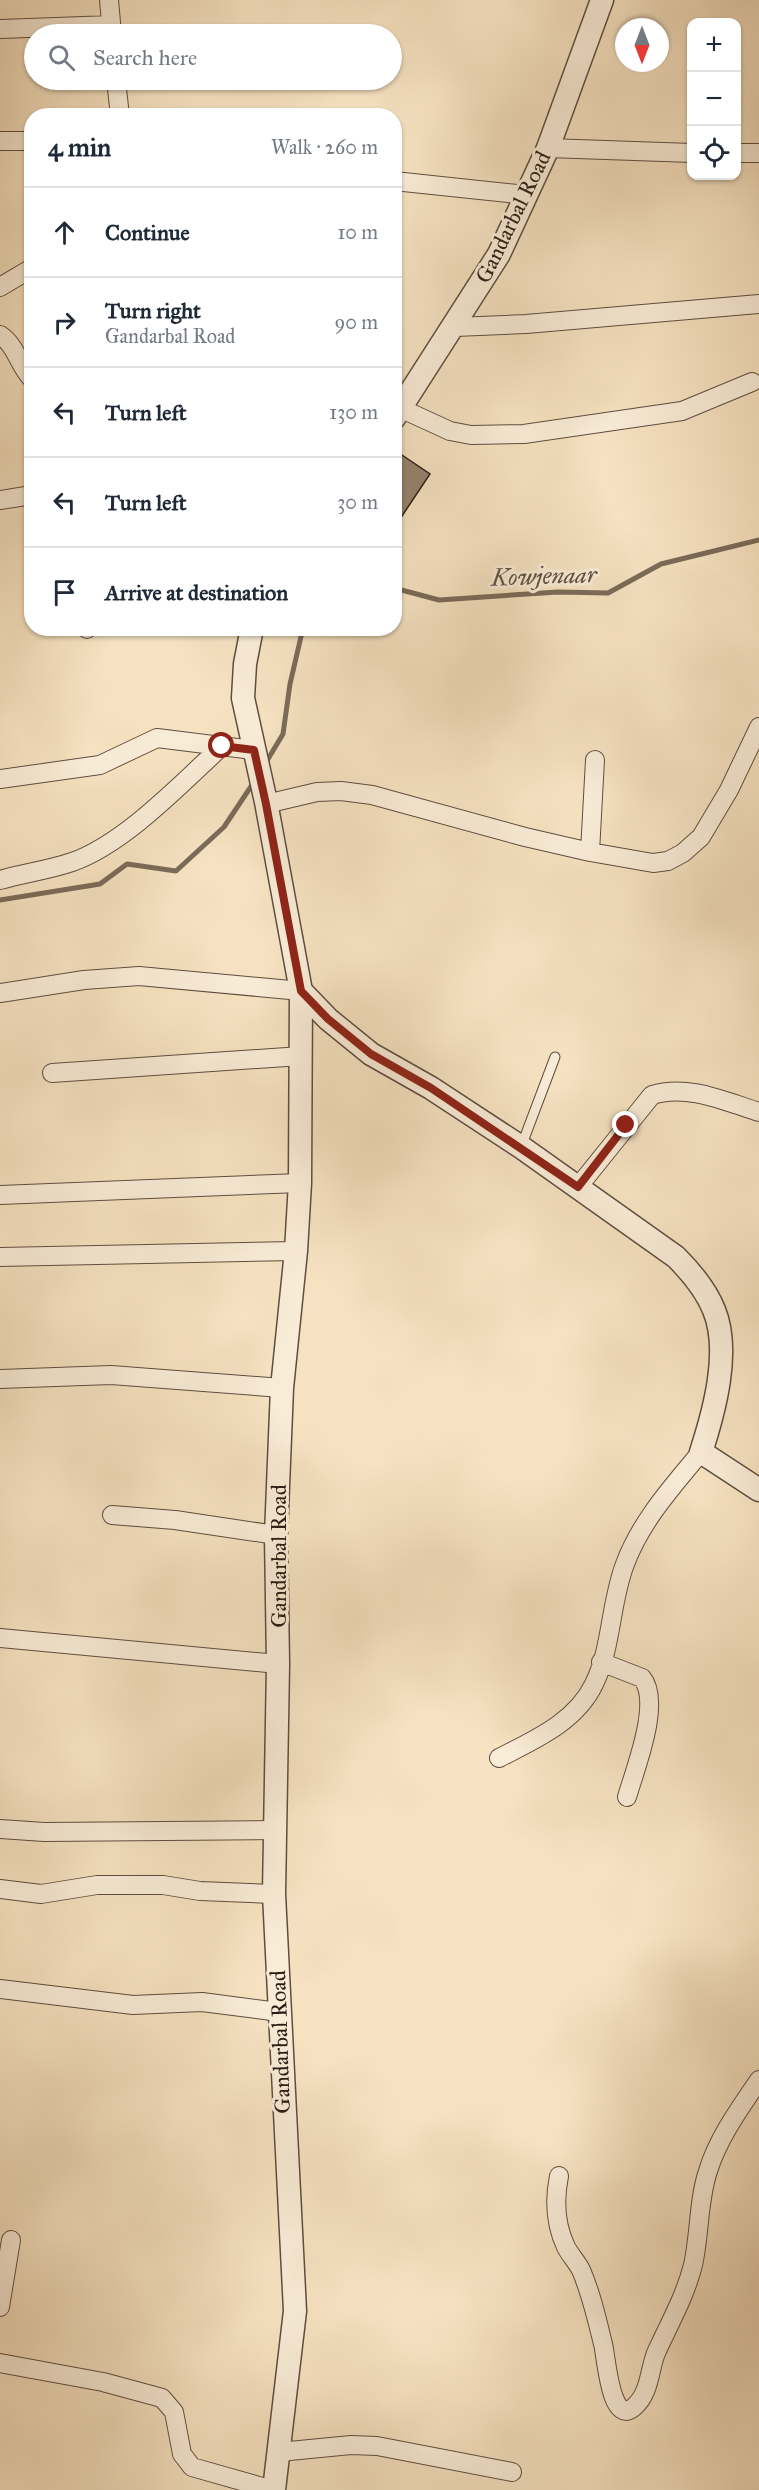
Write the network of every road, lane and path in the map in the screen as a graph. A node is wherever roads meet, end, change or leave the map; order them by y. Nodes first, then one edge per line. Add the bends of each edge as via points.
1 (109, 0) edge
2 (602, 0) edge
3 (111, 24) edge
4 (0, 28) edge
5 (24, 28) edge
6 (117, 90) edge
7 (119, 108) edge
8 (0, 141) edge
9 (24, 141) edge
10 (548, 148) junction
11 (687, 153) edge
12 (741, 153) edge
13 (759, 153) edge
14 (402, 182) edge
15 (526, 195) junction
16 (24, 273) edge
17 (0, 287) edge
18 (759, 304) edge
19 (455, 327) junction
20 (0, 335) edge
21 (24, 371) edge
22 (752, 382) dead end
23 (402, 408) edge
24 (402, 415) edge
25 (24, 496) edge
26 (0, 500) edge
27 (250, 636) edge
28 (759, 727) edge
29 (222, 746) junction
30 (254, 751) junction
31 (595, 760) dead end
32 (0, 779) edge
33 (266, 803) junction
34 (590, 852) junction
35 (0, 880) edge
36 (301, 991) junction
37 (0, 993) edge
38 (301, 1056) junction
39 (555, 1057) dead end
40 (52, 1073) dead end
41 (759, 1112) edge
42 (521, 1147) junction
43 (300, 1183) junction
44 (578, 1187) junction
45 (0, 1195) edge
46 (296, 1251) junction
47 (0, 1257) edge
48 (0, 1379) edge
49 (282, 1388) junction
50 (701, 1452) junction
51 (759, 1490) edge
52 (112, 1515) dead end
53 (276, 1535) junction
54 (0, 1638) edge
55 (601, 1662) junction
56 (278, 1665) junction
57 (499, 1758) dead end
58 (627, 1797) dead end
59 (0, 1829) edge
60 (275, 1830) junction
61 (0, 1889) edge
62 (274, 1894) junction
63 (0, 1989) edge
64 (279, 2012) junction
65 (759, 2080) edge
66 (559, 2176) dead end
67 (11, 2240) dead end
68 (0, 2307) edge
69 (0, 2363) edge
70 (279, 2452) junction
71 (512, 2472) dead end
72 (274, 2490) edge

1 - 3 street
2 - 10 street, Gandarbal Road
4 - 5 street
6 - 7 street
8 - 9 street
10 - 11 street
10 - 15 street, Gandarbal Road
12 - 13 street
14 - 15 street
15 - 19 street, Gandarbal Road via 500,254
16 - 17 street
18 - 19 street
19 - 23 street, Gandarbal Road
20 - 21 street via 12,347
22 - 24 street via 682,411 524,434 471,435
25 - 26 street
27 - 30 street, Gandarbal Road via 243,698
28 - 34 street via 729,790 700,837 683,853 653,863
29 - 30 street
29 - 32 street via 157,738 100,765
29 - 35 street via 164,800 92,852 74,862
30 - 33 street, Gandarbal Road
31 - 34 street
33 - 34 street via 317,792 372,795
33 - 36 street, Gandarbal Road
36 - 37 street via 139,976
36 - 38 street, Gandarbal Road
36 - 42 street via 371,1054
38 - 40 street
38 - 43 street, Gandarbal Road
39 - 42 lane
41 - 44 street via 697,1093 678,1090 652,1095
42 - 44 street
43 - 45 street
43 - 46 street, Gandarbal Road
44 - 50 street via 676,1257 693,1274 714,1310 719,1332 718,1388
46 - 47 street
46 - 49 street, Gandarbal Road
48 - 49 street via 111,1374
49 - 53 street, Gandarbal Road
50 - 51 street
50 - 55 street via 650,1514 639,1534 619,1583
52 - 53 street
53 - 56 street, Gandarbal Road
54 - 56 street
55 - 57 street via 594,1684 579,1705 544,1736
55 - 58 street via 642,1678 650,1692 641,1749
56 - 60 street, Gandarbal Road
59 - 60 street
60 - 62 street, Gandarbal Road
61 - 62 street via 41,1894 97,1886 163,1885 200,1892
62 - 64 street, Gandarbal Road
63 - 64 street via 133,2005 202,2002
64 - 70 street, Gandarbal Road via 295,2311
65 - 66 street via 707,2172 693,2264 681,2302 656,2353 647,2387 629,2410 616,2403 587,2284 561,2234 556,2207
67 - 68 street
69 - 72 street via 103,2382 162,2398 174,2412 182,2454 192,2467
70 - 71 street via 376,2446
70 - 72 street, Gandarbal Road

